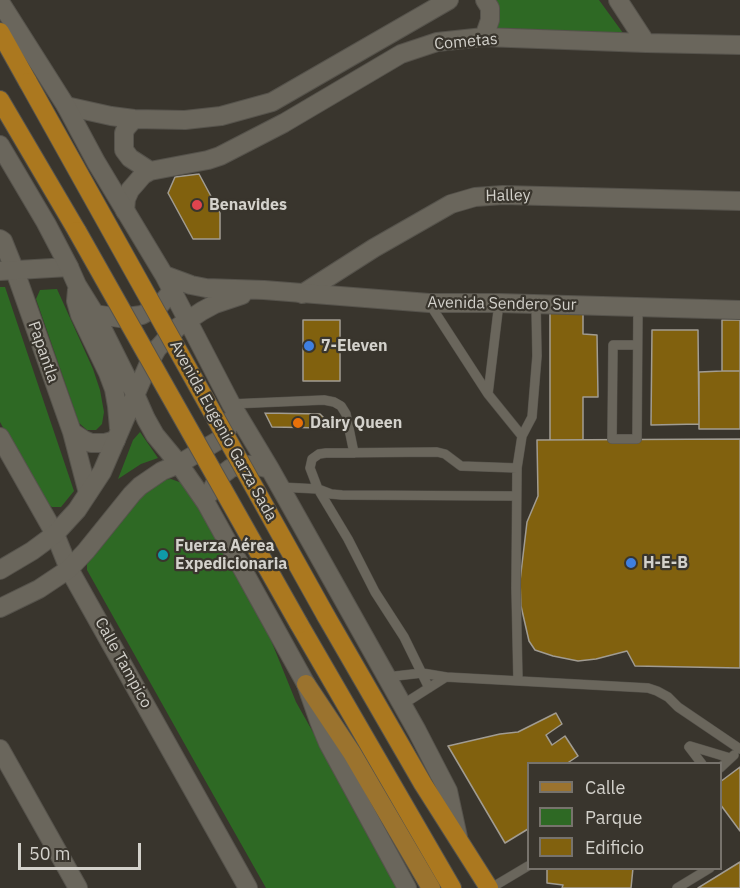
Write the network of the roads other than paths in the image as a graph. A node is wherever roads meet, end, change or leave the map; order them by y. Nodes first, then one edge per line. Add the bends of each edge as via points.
1 (448, 0) edge
2 (485, 0) edge
3 (618, 0) edge
4 (0, 2) edge
5 (0, 32) edge
6 (484, 37) junction
7 (646, 43) junction
8 (740, 45) edge
9 (0, 100) edge
10 (66, 106) junction
11 (134, 119) junction
12 (0, 145) edge
13 (150, 171) junction
14 (740, 201) edge
15 (125, 211) junction
16 (0, 239) edge
17 (69, 267) junction
18 (7, 271) edge
19 (168, 283) junction
20 (77, 285) junction
21 (264, 290) junction
22 (302, 294) junction
23 (429, 303) junction
24 (499, 303) junction
25 (536, 305) junction
26 (638, 307) junction
27 (740, 310) edge
28 (94, 314) junction
29 (188, 320) junction
30 (637, 345) junction
31 (201, 346) junction
32 (149, 363) junction
33 (135, 394) junction
34 (488, 394) junction
35 (231, 404) junction
36 (72, 432) junction
37 (117, 436) junction
38 (522, 436) junction
39 (0, 437) edge
40 (354, 453) junction
41 (179, 464) junction
42 (517, 468) junction
43 (270, 469) junction
44 (280, 487) junction
45 (318, 489) junction
46 (88, 493) junction
47 (516, 496) junction
48 (206, 503) junction
49 (55, 534) junction
50 (69, 568) junction
51 (0, 570) edge
52 (0, 608) edge
53 (422, 673) junction
54 (387, 677) junction
55 (446, 677) junction
56 (518, 681) junction
57 (306, 684) junction
58 (429, 688) junction
59 (402, 705) junction
60 (0, 749) edge
61 (740, 750) edge
62 (730, 758) junction
63 (700, 762) edge
64 (722, 766) edge
65 (459, 842) junction
66 (527, 867) edge
67 (707, 870) edge
68 (78, 888) edge
69 (248, 888) edge
70 (407, 888) edge
71 (431, 888) edge
72 (452, 888) edge
73 (490, 888) edge
74 (677, 888) edge

1 - 11 main road, Cometas via 272,102 221,116
2 - 6 main road via 490,20
3 - 7 main road
4 - 10 main road
5 - 65 highway, Avenida Eugenio Garza Sada, bridge via 326,616
6 - 7 main road, Cometas
6 - 13 main road, Cometas via 437,42 401,54 220,156
7 - 8 main road, Cometas
9 - 72 highway, Avenida Eugenio Garza Sada, bridge
10 - 11 main road, Cometas
10 - 15 main road
11 - 13 main road via 124,133 124,150
12 - 17 main road
13 - 15 main road via 129,190
14 - 22 main road, Halley via 475,197 451,204
15 - 19 main road
16 - 18 main road, Papantla
17 - 18 main road
17 - 20 main road
18 - 36 main road, Papantla
19 - 21 main road, Avenida Sendero Sur
19 - 28 main road via 160,305 142,315 119,318
19 - 29 main road
20 - 28 main road
20 - 37 main road via 80,315 114,389
21 - 22 main road, Avenida Sendero Sur
21 - 29 main road, Avenida Sendero Sur via 215,304
22 - 23 main road, Avenida Sendero Sur
23 - 24 main road, Avenida Sendero Sur
23 - 34 lane
24 - 25 main road, Avenida Sendero Sur
24 - 34 lane
25 - 26 main road, Avenida Sendero Sur
25 - 38 lane via 532,417
26 - 27 main road, Avenida Sendero Sur
26 - 30 lane
28 - 33 main road
29 - 31 main road
29 - 32 main road, Avenida Sendero Sur via 168,336
30 - 30 lane via 637,439 612,439 614,345
31 - 32 main road
31 - 35 main road
32 - 33 main road
33 - 37 main road
33 - 41 main road via 155,435
34 - 38 lane
35 - 40 lane via 334,402 346,414
35 - 41 main road via 233,415 228,430 219,440
35 - 43 main road
36 - 37 main road via 91,443 105,444
36 - 46 main road, Papantla
37 - 46 main road
38 - 42 lane
39 - 49 main road, Calle Tampico
40 - 42 lane via 437,452 461,466
40 - 45 lane via 319,454 312,459 310,468
41 - 48 main road
41 - 50 main road via 140,486
42 - 47 lane
43 - 44 main road
43 - 48 main road via 255,465 231,468 218,478
44 - 45 lane
44 - 54 main road
45 - 47 lane via 342,495
45 - 53 lane
46 - 49 main road
47 - 56 lane
48 - 57 main road
49 - 50 main road, Calle Tampico
49 - 51 main road
50 - 52 main road via 39,589
50 - 69 main road, Calle Tampico
53 - 54 lane
53 - 55 lane
53 - 58 lane
54 - 59 main road
55 - 56 lane
55 - 58 lane
56 - 61 lane via 648,688 668,697
57 - 70 main road via 328,742
57 - 71 main road via 352,753
58 - 59 lane
59 - 65 main road via 448,791
60 - 68 main road
61 - 62 lane
62 - 63 lane via 690,746
62 - 64 lane
65 - 73 highway, Avenida Eugenio Garza Sada
66 - 73 lane
67 - 74 lane

